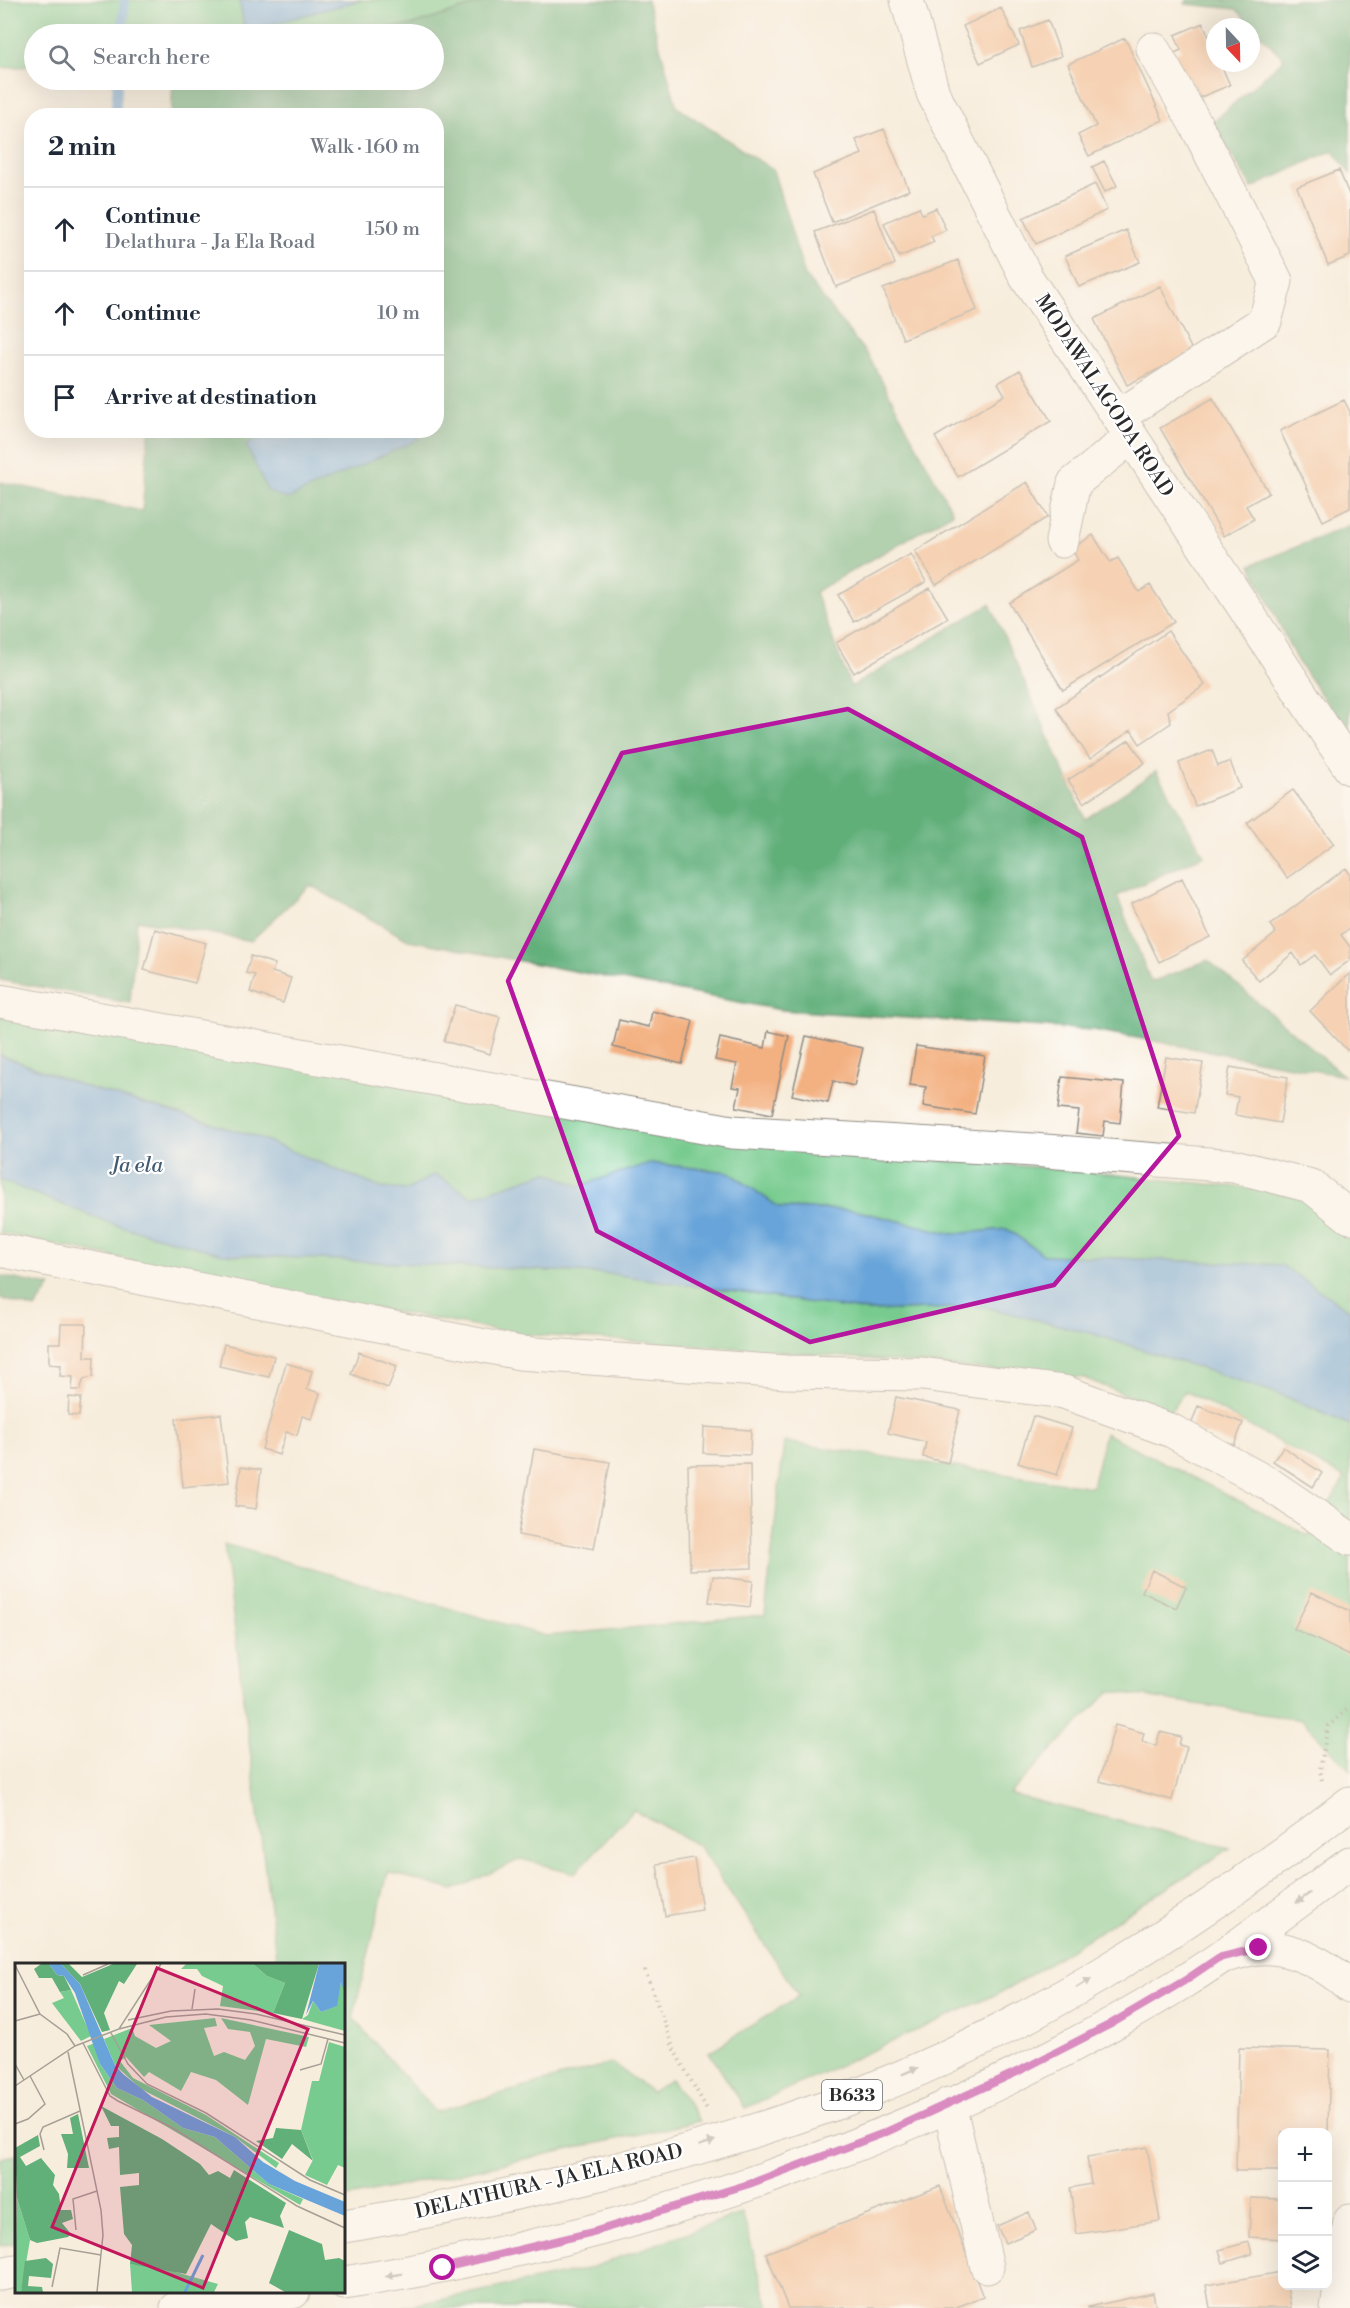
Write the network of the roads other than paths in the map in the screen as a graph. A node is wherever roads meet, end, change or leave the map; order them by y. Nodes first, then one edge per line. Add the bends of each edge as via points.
1 (907, 0) edge
2 (1153, 49) dead end
3 (1125, 427) junction
4 (1062, 541) dead end
5 (1350, 768) edge
6 (0, 1001) edge
7 (1350, 1217) edge
8 (0, 1250) edge
9 (1350, 1539) edge
10 (1340, 1811) edge
11 (1350, 1863) edge
12 (1218, 1958) junction
13 (1350, 1986) edge
14 (949, 2104) junction
15 (1350, 2222) edge
16 (345, 2226) edge
17 (987, 2267) dead end
18 (15, 2271) edge
19 (0, 2274) edge
20 (345, 2283) edge
21 (285, 2293) edge
22 (177, 2308) edge
23 (1337, 2308) edge

1 - 3 street, MODAWALAGODA ROAD via 938,104 1026,278
2 - 3 street via 1276,281 1265,321
3 - 4 street via 1074,483
3 - 5 street, MODAWALAGODA ROAD
6 - 7 street via 732,1132 1234,1166 1311,1185
8 - 9 street via 520,1353 786,1372 922,1374 1064,1392 1172,1431 1269,1484
16 -> 10 street, DELATHURA - JA ELA ROAD / B633 via 468,2205 647,2163 829,2105 1004,2029 1126,1959 1216,1901
11 -> 12 street, B633
12 - 13 street via 1259,1948 1284,1950 1324,1966
12 - 14 street, B633 via 1109,2025
14 - 17 street
14 -> 20 street, B633 via 749,2184 593,2232 443,2268
15 - 23 street
18 - 19 street
21 - 22 street

